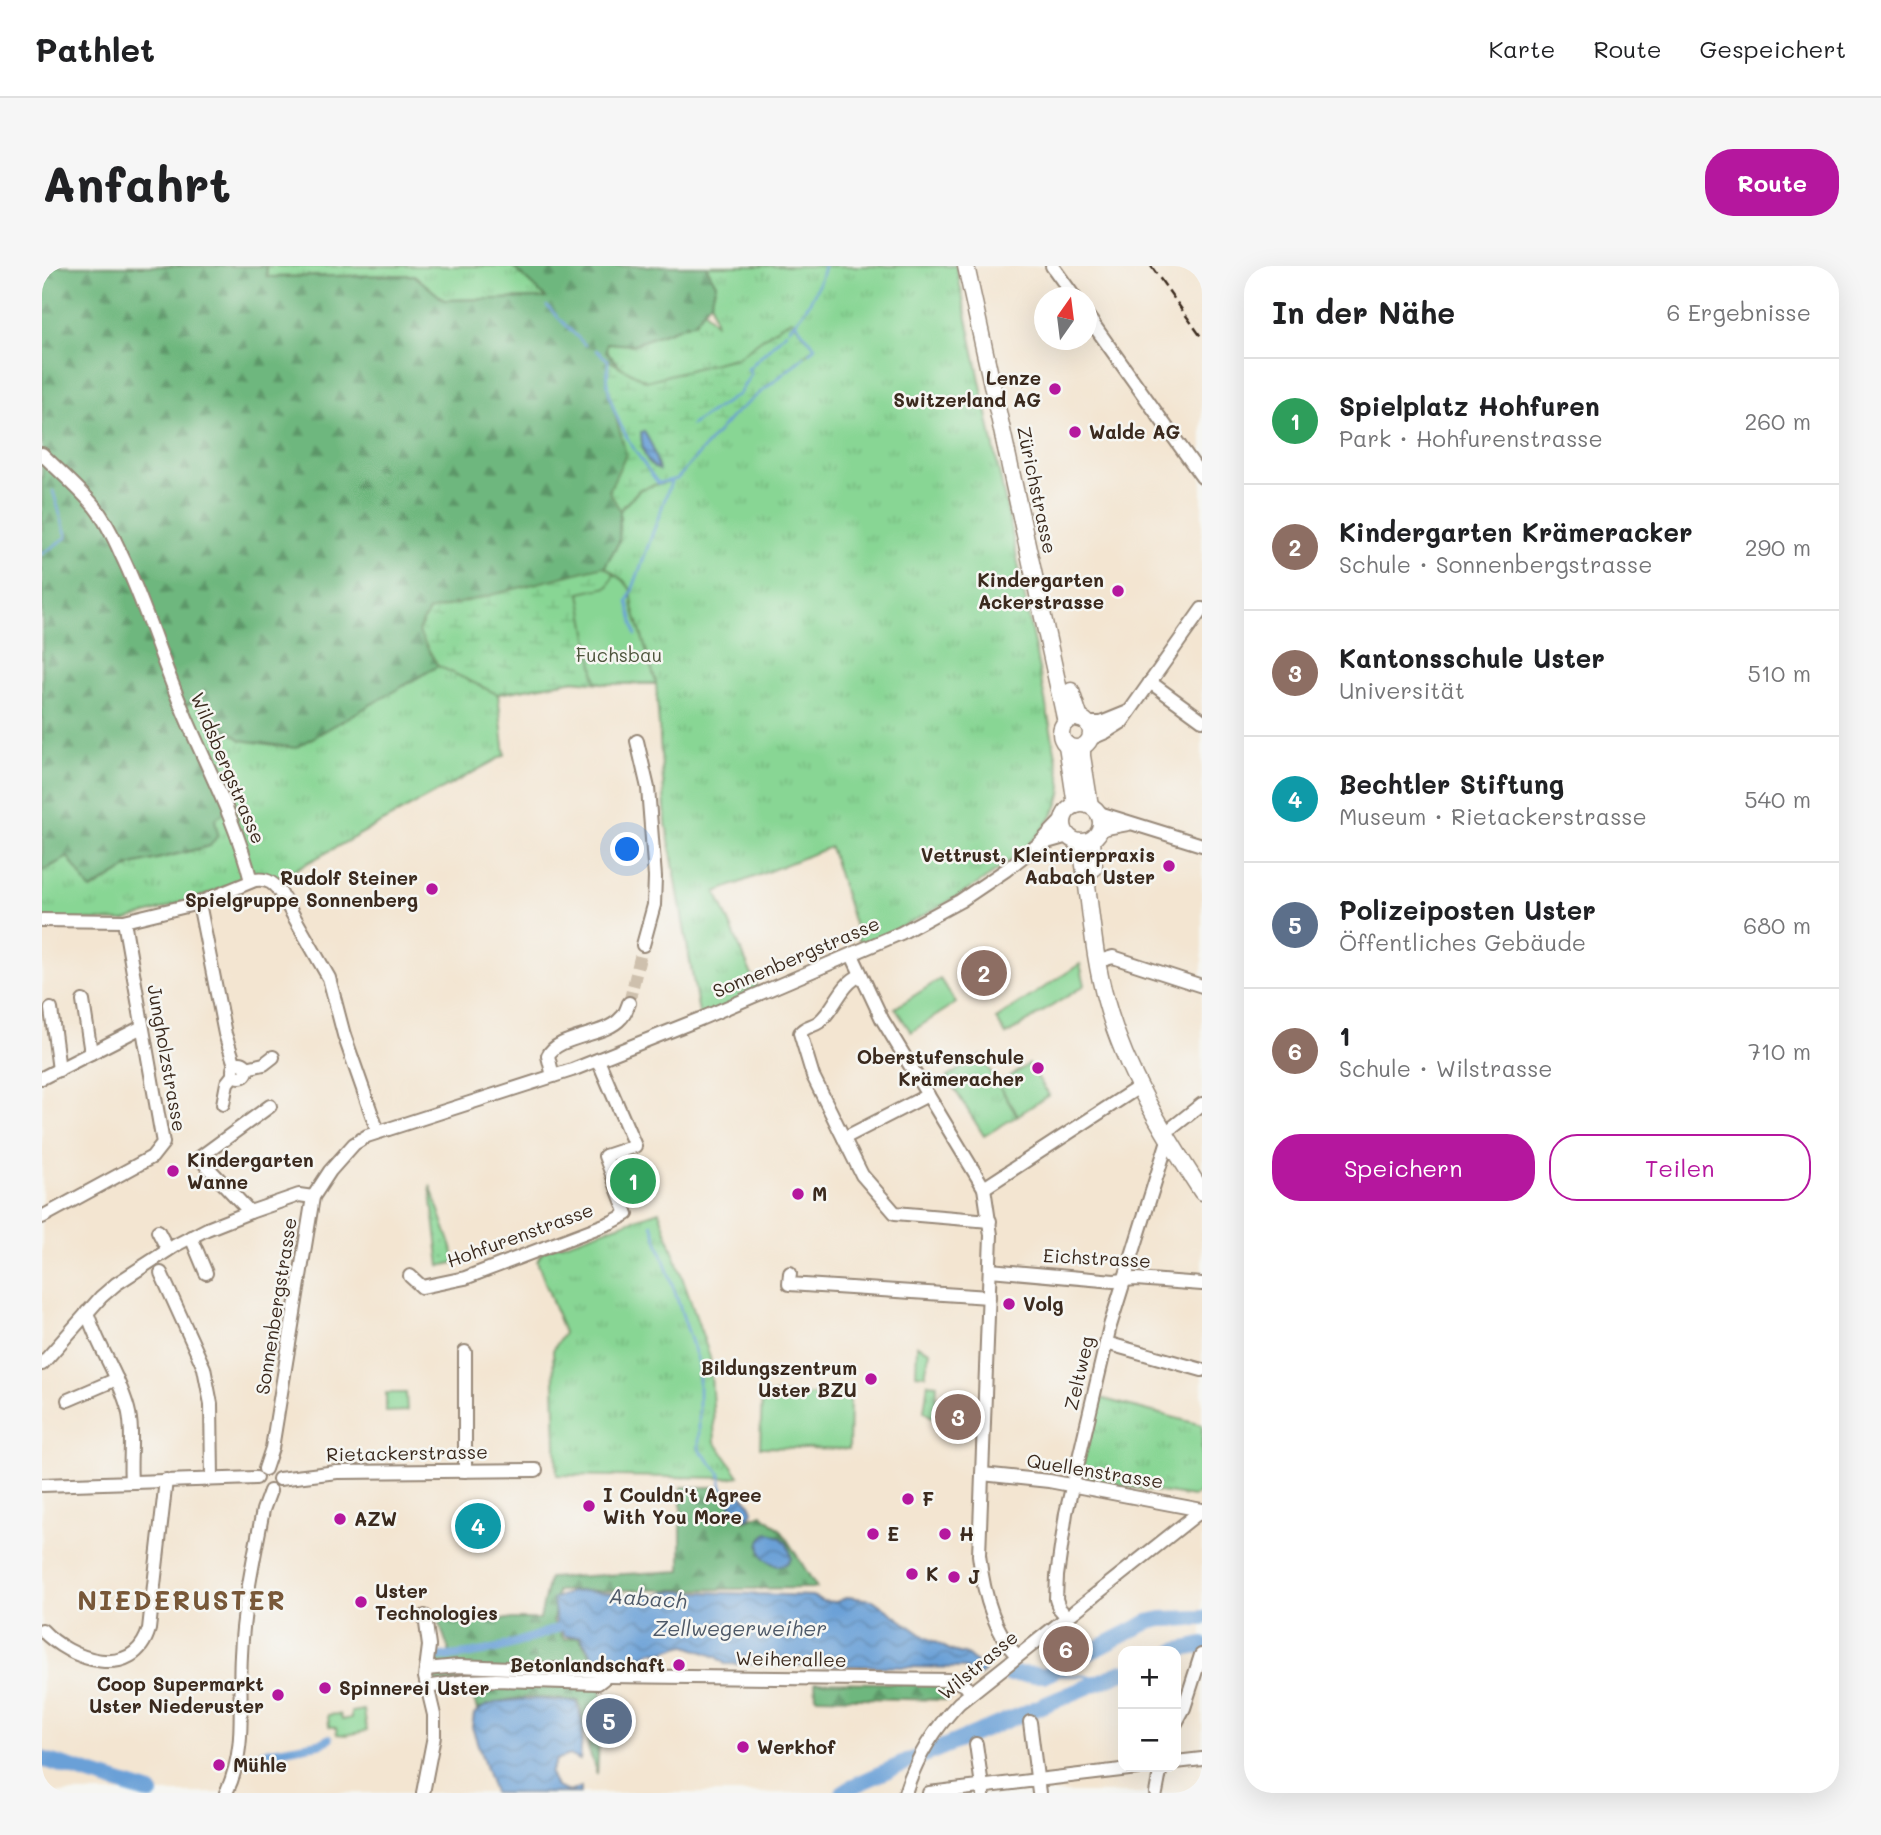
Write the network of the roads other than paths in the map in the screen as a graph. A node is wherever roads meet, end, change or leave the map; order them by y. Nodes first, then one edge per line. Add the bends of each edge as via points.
1 (967, 266) edge
2 (975, 266) edge
3 (1052, 266) edge
4 (1067, 287) edge
5 (1097, 328) edge
6 (42, 454) edge
7 (1202, 477) edge
8 (1202, 609) edge
9 (1150, 682) junction
10 (1202, 720) edge
11 (1079, 732) junction
12 (637, 741) dead end
13 (1063, 818) joint
14 (1086, 825) junction
15 (1040, 844) junction
16 (1202, 845) edge
17 (251, 881) junction
18 (199, 903) junction
19 (42, 919) edge
20 (124, 920) junction
21 (643, 946) tunnel mouth
22 (852, 955) junction
23 (1106, 959) junction
24 (861, 975) junction
25 (1202, 986) edge
26 (83, 1002) dead end
27 (629, 1003) tunnel mouth
28 (51, 1010) dead end
29 (142, 1027) junction
30 (91, 1053) junction
31 (273, 1057) dead end
32 (598, 1060) junction
33 (238, 1069) junction
34 (59, 1070) junction
35 (553, 1076) junction
36 (42, 1078) edge
37 (1139, 1087) junction
38 (928, 1095) junction
39 (223, 1104) dead end
40 (1202, 1104) edge
41 (270, 1106) dead end
42 (378, 1132) junction
43 (1170, 1133) junction
44 (844, 1138) junction
45 (1202, 1172) edge
46 (984, 1188) junction
47 (1202, 1192) edge
48 (313, 1197) junction
49 (250, 1212) junction
50 (42, 1217) edge
51 (990, 1221) junction
52 (158, 1231) dead end
53 (191, 1237) junction
54 (168, 1250) junction
55 (990, 1270) junction
56 (161, 1273) dead end
57 (206, 1273) dead end
58 (790, 1273) dead end
59 (410, 1276) dead end
60 (1124, 1280) junction
61 (1202, 1284) edge
62 (989, 1297) junction
63 (87, 1312) junction
64 (1106, 1343) junction
65 (465, 1352) dead end
66 (42, 1364) edge
67 (1202, 1370) edge
68 (117, 1379) junction
69 (68, 1400) dead end
70 (536, 1470) dead end
71 (465, 1471) junction
72 (982, 1474) junction
73 (212, 1478) junction
74 (267, 1479) junction
75 (166, 1480) junction
76 (131, 1481) junction
77 (42, 1485) edge
78 (1074, 1486) junction
79 (1202, 1510) edge
80 (425, 1616) dead end
81 (1067, 1617) junction
82 (42, 1630) edge
83 (1201, 1655) edge
84 (1017, 1656) junction
85 (426, 1669) junction
86 (607, 1676) junction
87 (426, 1687) junction
88 (971, 1693) junction
89 (1181, 1713) edge
90 (1030, 1722) dead end
91 (976, 1744) dead end
92 (1202, 1759) edge
93 (1181, 1761) edge
94 (1118, 1770) edge
95 (1160, 1772) edge
96 (1037, 1779) junction
97 (983, 1790) edge
98 (226, 1793) edge
99 (423, 1793) edge
100 (905, 1793) edge
101 (929, 1793) edge
102 (1039, 1793) edge
103 (1157, 1793) edge

1 - 11 main road, Zürichstrasse via 1065,708
2 - 11 main road, Zürichstrasse
3 - 4 street
5 - 7 street
6 - 17 street, Wildsbergstrasse via 96,509 135,581 181,706 229,810
8 - 9 street
9 - 10 street
9 - 11 street via 1128,712
11 - 14 main road, Zürichstrasse
12 - 21 street via 648,788 655,877 654,905
13 - 14 main road via 1067,811
13 - 15 street, Sonnenbergstrasse
14 - 15 street, Sonnenbergstrasse
14 - 16 street, Sonnenbergstrasse via 1136,824
14 - 23 main road, Zürichstrasse
14 - 37 main road, Zürichstrasse via 1097,964 1105,1001
15 - 22 street, Sonnenbergstrasse via 960,901
17 - 18 street
17 - 42 street via 263,879 277,887 329,978
18 - 20 street
18 - 33 street via 225,1034
19 - 20 street
20 - 29 street, Jungholzstrasse
22 - 24 street
22 - 32 street, Sonnenbergstrasse
23 - 25 street via 1113,957
23 - 43 main road, Zürichstrasse via 1123,1026
24 - 38 street
24 - 44 street via 849,981 817,1023 800,1033 813,1076
26 - 30 street
27 - 35 street via 621,1018 605,1029 554,1047 548,1056
28 - 34 street
29 - 30 street
29 - 50 street, Jungholzstrasse via 163,1143 152,1157
30 - 34 street
31 - 33 street via 264,1064
32 - 35 street, Sonnenbergstrasse
32 - 59 street, Hohfurenstrasse via 635,1146 605,1156 627,1214 456,1280 422,1287
33 - 39 street via 228,1083
34 - 36 street
35 - 42 street, Sonnenbergstrasse
37 - 43 main road, Zürichstrasse
37 - 46 street
38 - 44 street
38 - 46 street
40 - 43 street
41 - 49 street via 199,1158
42 - 48 street, Sonnenbergstrasse via 354,1144
43 - 45 main road, Zürichstrasse
43 - 47 main road, Zürichstrasse
43 - 60 street, Zeltweg
44 - 51 street via 862,1175 895,1213
46 - 51 street
48 - 49 street via 299,1195
48 - 74 street, Sonnenbergstrasse
49 - 53 street
51 - 55 street
52 - 54 street
53 - 54 street
53 - 57 street
54 - 63 street via 116,1284
55 - 60 street, Eichstrasse
55 - 62 street
56 - 73 street via 204,1368 211,1404
58 - 62 street via 789,1284
60 - 61 street, Eichstrasse
60 - 64 street, Zeltweg
62 - 72 street
63 - 66 street
63 - 68 street
64 - 67 street
64 - 78 street, Zeltweg
65 - 71 street
68 - 69 street
68 - 76 street via 129,1412
70 - 71 street, Rietackerstrasse
71 - 74 street, Rietackerstrasse via 337,1472
72 - 78 street, Quellenstrasse
72 - 84 street via 982,1585
73 - 74 street, Rietackerstrasse
73 - 75 street, Rietackerstrasse
74 - 98 street, Sonnenbergstrasse via 241,1654 240,1746
75 - 76 street, Rietackerstrasse
75 - 82 street via 149,1629 139,1650 119,1660 102,1661 64,1647
76 - 77 street, Rietackerstrasse
78 - 79 street, Quellenstrasse
78 - 81 street, Zeltweg via 1056,1588 1059,1608
79 - 81 street, Wilstrasse
80 - 85 street
81 - 84 street, Wilstrasse
83 - 89 street
84 - 88 street, Wilstrasse
85 - 86 street, Weiherallee via 596,1671
85 - 87 street
86 - 87 street, Weiherallee via 598,1684 496,1680
86 - 88 street, Weiherallee via 953,1680
87 - 99 street via 434,1736
88 - 100 street, Wilstrasse via 925,1744
90 - 96 street
91 - 97 street
92 - 93 street
94 - 96 street
95 - 103 street
96 - 97 street
96 - 102 street
97 - 101 street

